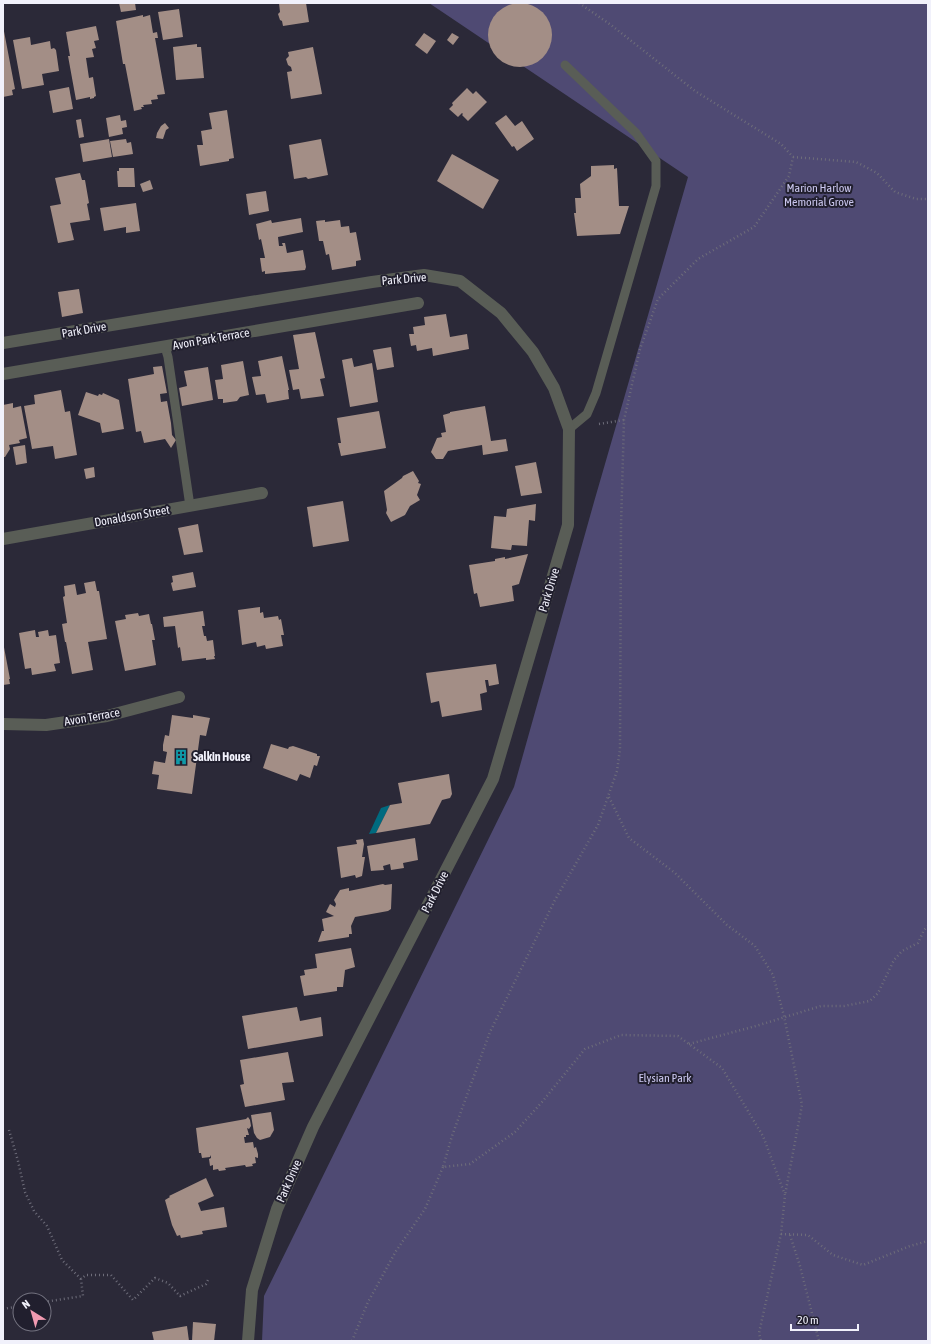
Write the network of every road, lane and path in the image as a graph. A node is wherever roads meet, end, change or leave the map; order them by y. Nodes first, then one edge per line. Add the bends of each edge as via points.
1 (579, 3) edge
2 (565, 65) dead end
3 (793, 157) junction
4 (928, 199) edge
5 (418, 303) dead end
6 (3, 344) edge
7 (165, 347) junction
8 (3, 374) edge
9 (569, 429) junction
10 (262, 493) dead end
11 (190, 506) junction
12 (3, 540) edge
13 (179, 696) dead end
14 (3, 724) edge
15 (609, 796) junction
16 (928, 926) edge
17 (784, 1016) junction
18 (689, 1044) junction
19 (9, 1130) dead end
20 (443, 1167) junction
21 (785, 1195) junction
22 (781, 1234) junction
23 (790, 1235) junction
24 (928, 1241) edge
25 (209, 1278) dead end
26 (81, 1279) junction
27 (52, 1301) edge
28 (248, 1341) edge
29 (352, 1341) edge
30 (761, 1341) edge
31 (818, 1341) edge

1 - 3 path via 695,91 780,144
2 - 9 lane via 636,133 656,161 656,186 596,393 587,414
3 - 4 path via 856,162 877,173 895,192 916,199
3 - 15 path via 789,176 754,227 698,259 658,299 640,349 624,420 620,749 617,771
5 - 7 street, Avon Park Terrace
6 - 9 street, Park Drive via 424,275 460,281 500,314 533,352 554,388
7 - 8 street, Avon Park Terrace
7 - 11 lane
9 - 28 street, Park Drive via 568,525 493,779 313,1127 277,1209 252,1290
10 - 11 street, Donaldson Street
11 - 12 street, Donaldson Street
13 - 14 street, Avon Terrace via 107,716 46,724
15 - 17 path via 629,838 674,873 727,925 755,946 773,976
15 - 20 path via 598,825 555,900 490,1032
16 - 17 path via 918,943 902,950 894,960 878,993 870,1001 844,1006 821,1006
17 - 18 path
17 - 21 path via 802,1105
18 - 20 path via 678,1036 621,1035 585,1049 515,1132 470,1164
18 - 21 path via 722,1068 763,1136
19 - 26 path via 25,1192 34,1211 47,1226 62,1260
20 - 29 path via 425,1210 396,1251 368,1302
21 - 22 path
22 - 23 path
22 - 30 path via 759,1333
23 - 24 path via 808,1235 833,1255 863,1265
23 - 31 path
25 - 26 path via 206,1284 180,1296 168,1283 155,1278 133,1300 111,1275 86,1275
26 - 27 path via 83,1296

